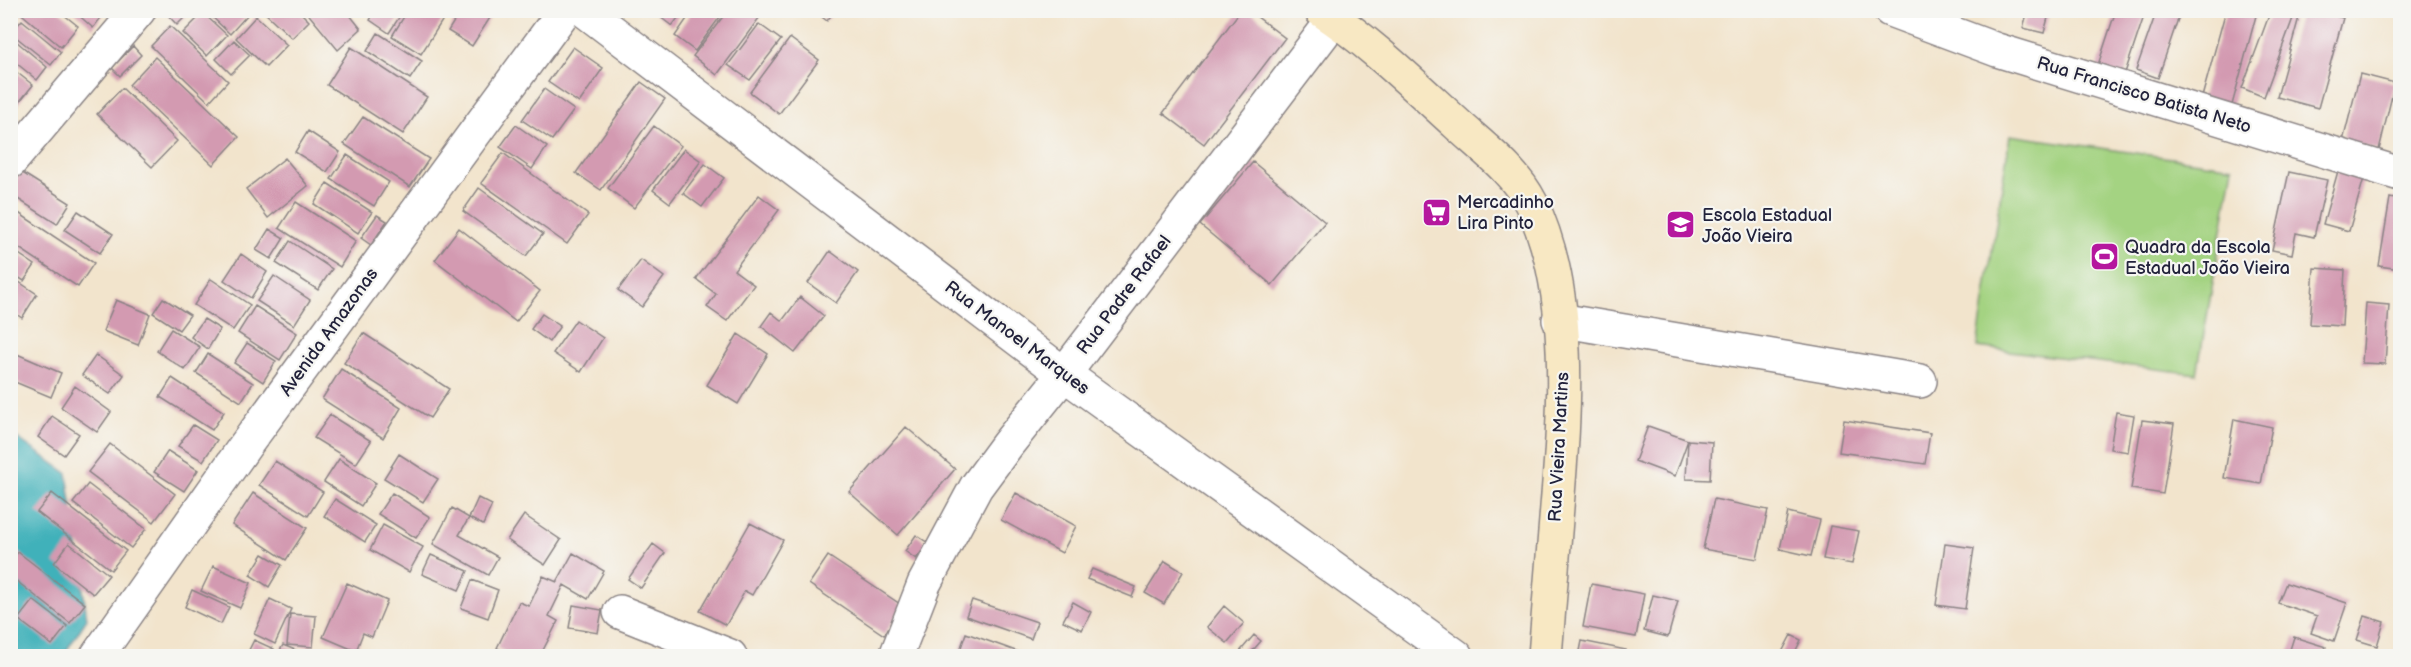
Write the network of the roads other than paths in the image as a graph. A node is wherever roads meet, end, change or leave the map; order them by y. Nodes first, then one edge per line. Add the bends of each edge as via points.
1 (139, 10) edge
2 (565, 10) edge
3 (584, 10) edge
4 (1890, 10) edge
5 (1332, 14) edge
6 (10, 162) edge
7 (2400, 174) edge
8 (1559, 320) junction
9 (1064, 374) junction
10 (1920, 381) dead end
11 (620, 612) dead end
12 (97, 657) edge
13 (730, 657) edge
14 (896, 657) edge
15 (1456, 657) edge
16 (1545, 657) edge

1 - 6 street
2 - 12 street, Avenida Amazonas via 224,475
3 - 9 street, Rua Manoel Marques
4 - 7 street, Rua Francisco Batista Neto via 1997,50
5 - 8 main road, Rua Vieira Martins via 1510,172 1530,202 1544,238 1555,280
5 - 9 street, Rua Padre Rafael
8 - 10 street
8 - 16 main road, Rua Vieira Martins via 1564,419
9 - 14 street, Rua Padre Rafael via 976,487 924,584
9 - 15 street, Rua Manoel Marques
11 - 13 street

